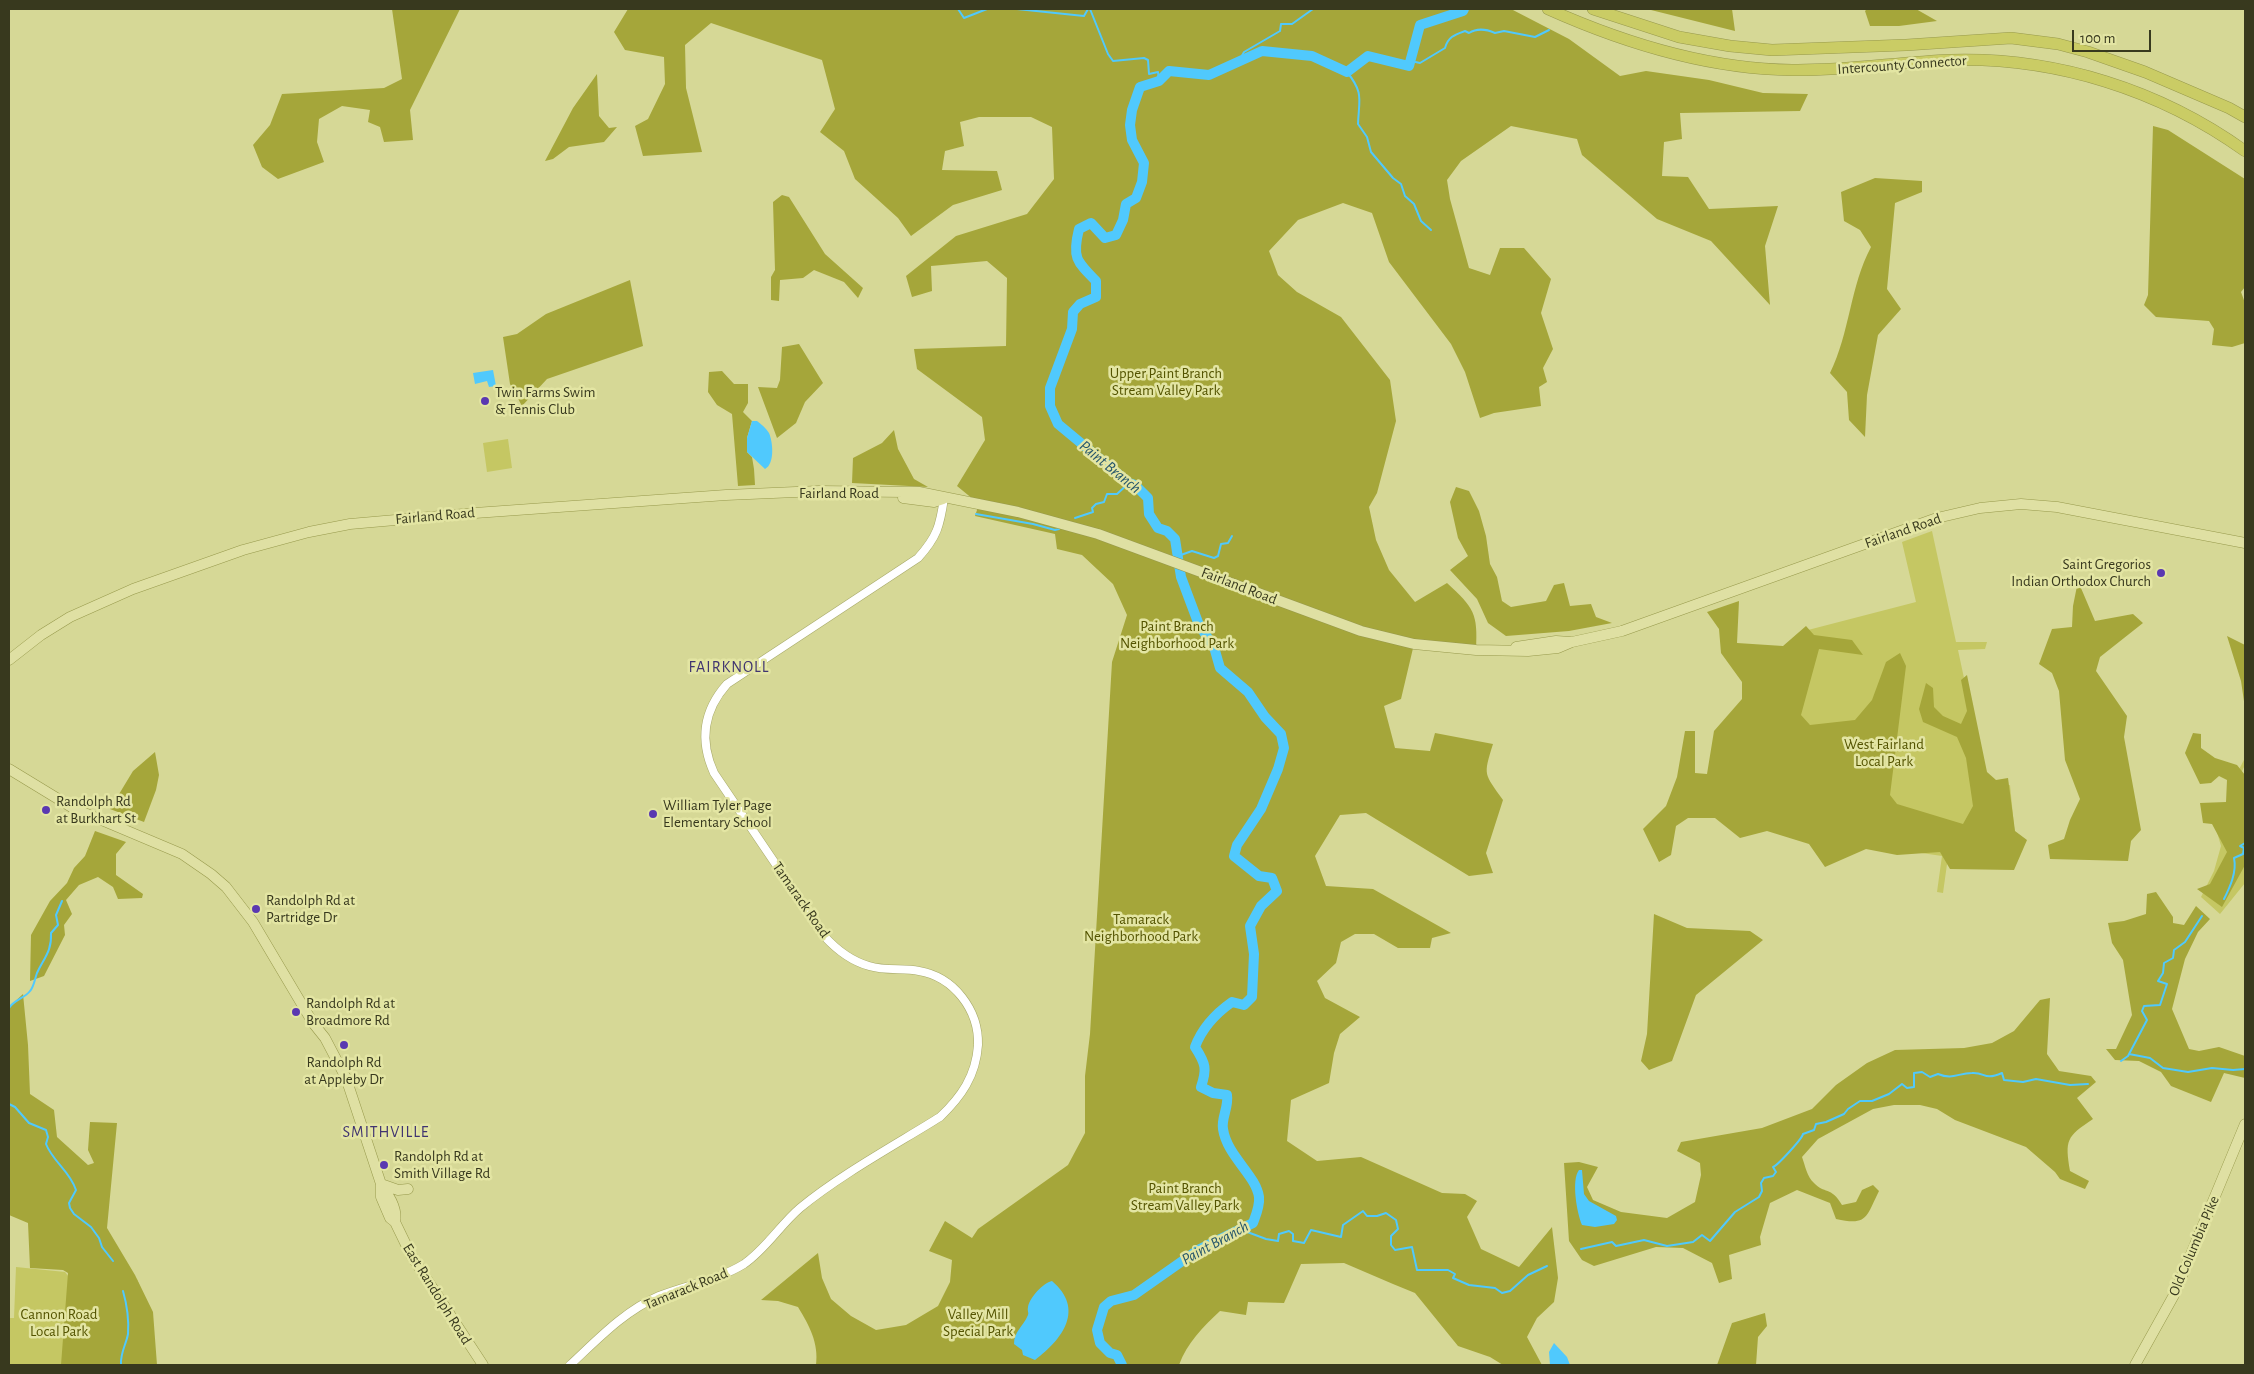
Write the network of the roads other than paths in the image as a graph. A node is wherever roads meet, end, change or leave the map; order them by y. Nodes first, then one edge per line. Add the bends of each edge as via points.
1 (1549, 9) edge
2 (1593, 9) edge
3 (2245, 117) edge
4 (2245, 151) edge
5 (944, 498) junction
6 (2245, 543) edge
7 (9, 660) edge
8 (11, 768) edge
9 (2245, 1124) edge
10 (381, 1184) junction
11 (408, 1189) dead end
12 (483, 1365) edge
13 (570, 1365) edge
14 (2135, 1365) edge

1 - 4 highway, Intercounty Connector via 1650,46 1745,67 1819,70 1950,60 1995,60 2069,70 2153,100 2221,133
2 - 3 highway, Intercounty Connector via 1679,37 1772,50 2010,38 2058,44 2145,72
5 - 6 main road, Fairland Road via 1055,521 1098,534 1361,631 1432,647 1476,650 1558,648 1646,624 1937,518 1980,508 2021,504 2057,507
5 - 7 main road, Fairland Road via 919,492 819,491 717,496 390,520 309,532 243,550 99,603 41,635
5 - 13 street, Tamarack Road via 936,534 918,558 727,684 716,696 706,719 704,739 714,773 825,937 850,958 870,967 920,971 940,978 964,1000 976,1024 978,1038 969,1082 940,1117 819,1194 785,1222 744,1264 645,1304 611,1328
8 - 10 main road, East Randolph Road via 73,808 182,854 226,887 253,922 329,1045 346,1078
9 - 14 main road, Old Columbia Pike via 2174,1296
10 - 11 main road via 398,1190
10 - 12 main road, East Randolph Road via 411,1255

